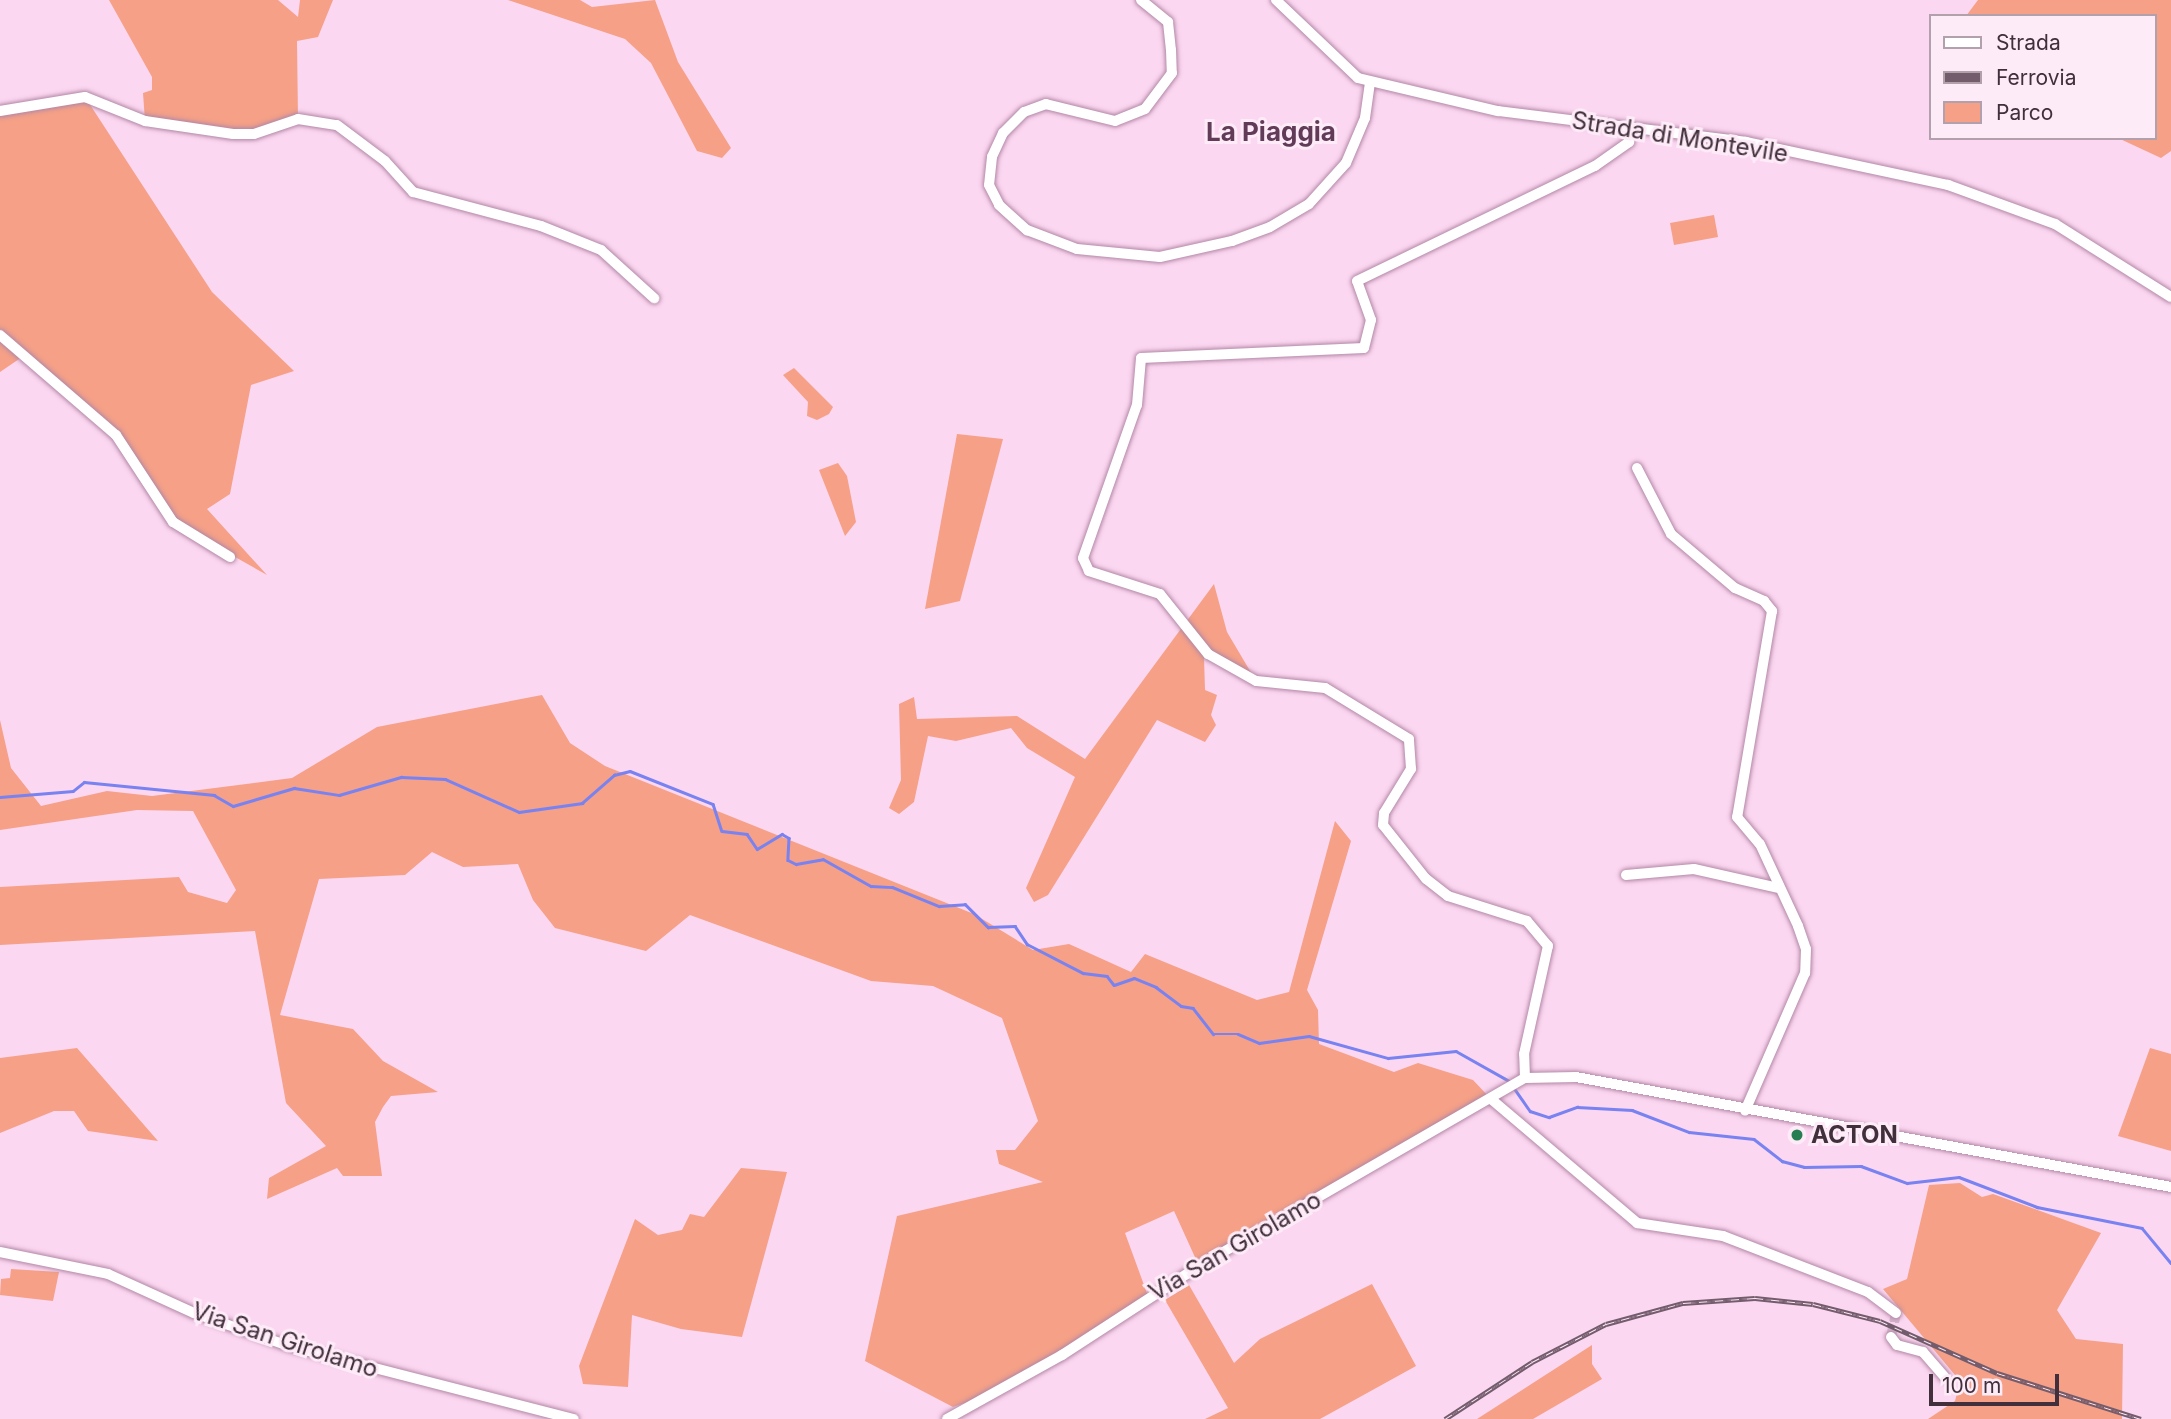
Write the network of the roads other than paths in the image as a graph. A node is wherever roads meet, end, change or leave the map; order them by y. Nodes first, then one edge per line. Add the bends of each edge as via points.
1 (1141, 0) edge
2 (1276, 0) edge
3 (1370, 81) junction
4 (0, 111) edge
5 (1630, 128) junction
6 (654, 298) dead end
7 (2171, 298) edge
8 (0, 335) edge
9 (1637, 468) dead end
10 (230, 557) dead end
11 (1626, 875) dead end
12 (1778, 888) junction
13 (1525, 1078) junction
14 (1495, 1096) junction
15 (1745, 1111) junction
16 (2171, 1187) edge
17 (0, 1252) edge
18 (1896, 1313) dead end
19 (1891, 1337) dead end
20 (1945, 1377) dead end
21 (574, 1419) edge
22 (947, 1419) edge

1 - 3 street via 1168,22 1172,73 1145,109 1115,121 1046,104 1024,112 1003,132 992,157 989,185 999,205 1027,230 1077,249 1160,257 1232,242 1270,227 1309,204 1346,163 1366,118
2 - 3 street, Strada di Montevile via 1358,78
3 - 5 street, Strada di Montevile via 1498,111
4 - 6 street via 85,97 145,121 233,134 254,134 298,119 337,125 385,161 413,192 541,226 601,250
5 - 7 street, Strada di Montevile via 1746,142 1948,185 2055,224
5 - 13 street via 1629,142 1595,166 1357,281 1371,320 1364,348 1141,358 1137,405 1083,558 1089,571 1160,594 1208,654 1256,681 1325,688 1409,739 1411,769 1384,813 1383,825 1426,878 1448,896 1527,921 1548,946 1524,1054
8 - 10 street via 116,435 173,522
9 - 12 street via 1671,534 1735,588 1764,601 1772,611 1737,817 1760,844
11 - 12 street via 1694,869
12 - 15 street via 1806,949 1805,973
13 - 14 street, Via San Girolamo
13 - 15 street via 1576,1077
14 - 18 street via 1637,1223 1723,1237 1868,1292
14 - 22 street, Via San Girolamo via 1199,1266 1062,1355
15 - 16 street
17 - 21 street, Via San Girolamo via 108,1274 194,1313 289,1346
19 - 20 street via 1897,1345 1923,1352

